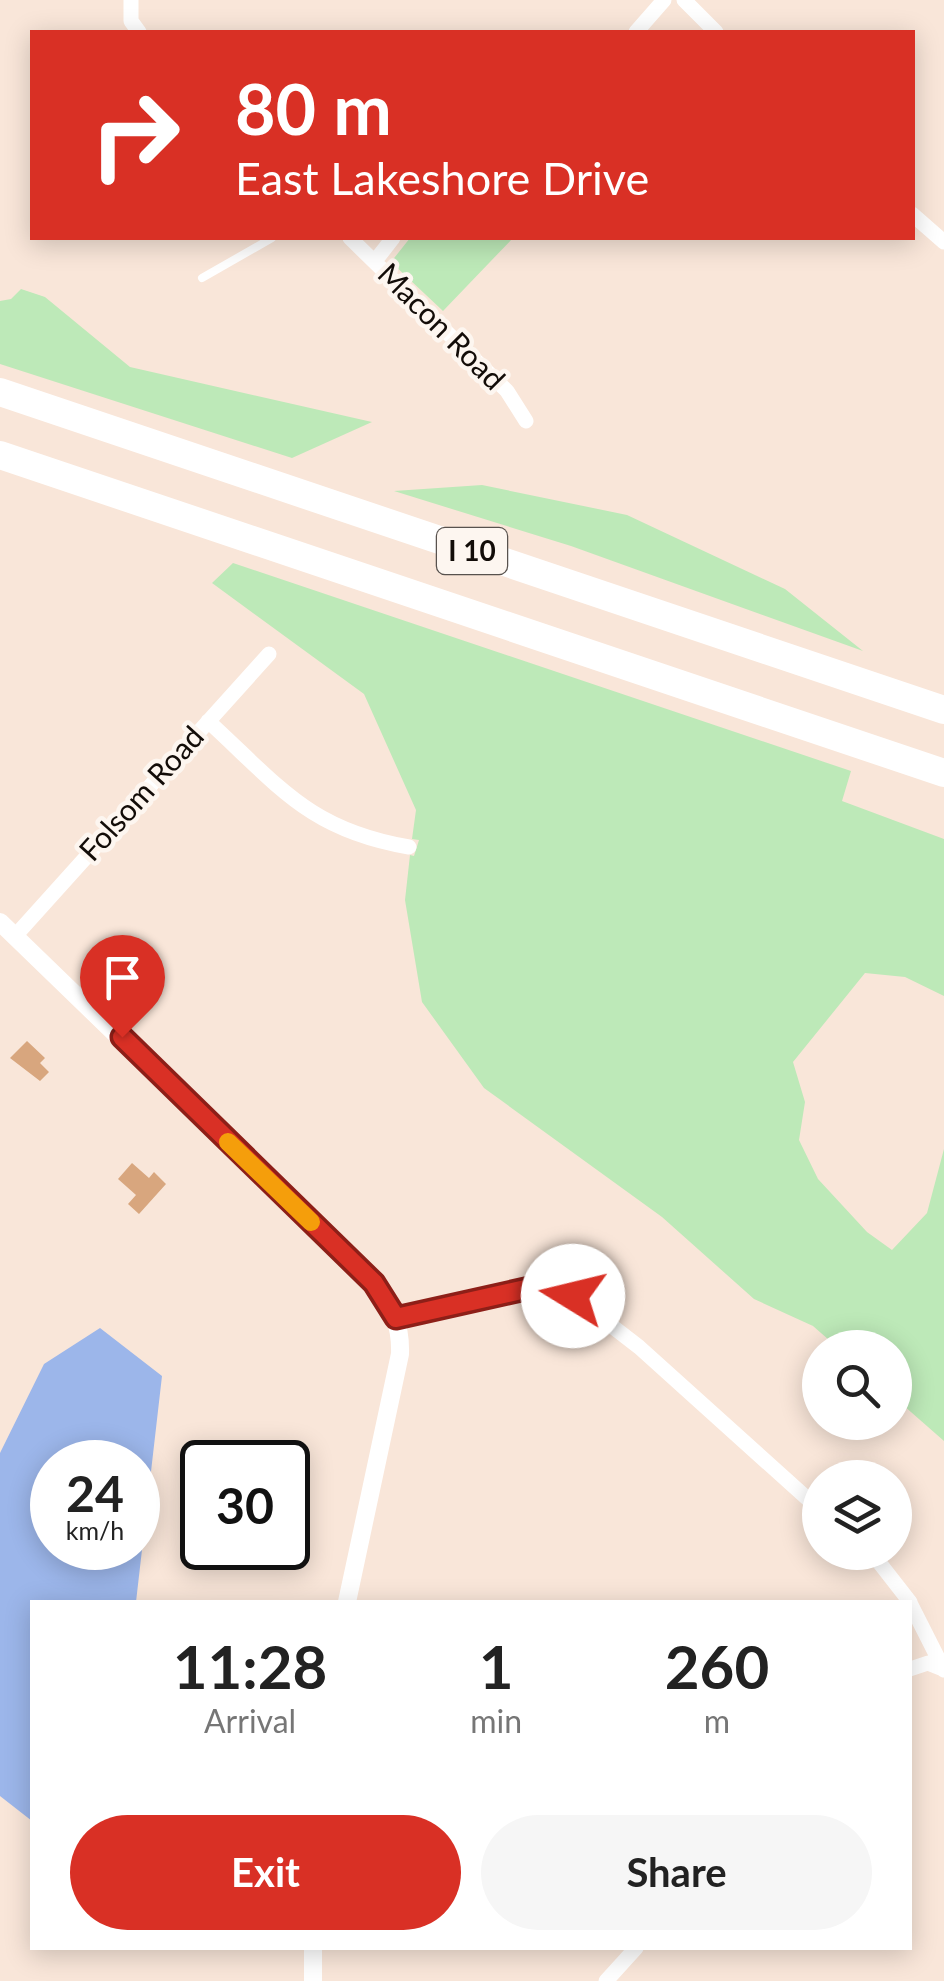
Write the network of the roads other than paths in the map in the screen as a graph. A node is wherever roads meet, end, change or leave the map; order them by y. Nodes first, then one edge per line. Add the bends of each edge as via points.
1 (130, 0) edge
2 (664, 0) edge
3 (684, 0) edge
4 (138, 30) edge
5 (638, 30) edge
6 (714, 30) edge
7 (915, 217) edge
8 (268, 240) edge
9 (352, 240) edge
10 (391, 240) edge
11 (944, 242) edge
12 (374, 262) junction
13 (202, 278) dead end
14 (0, 392) edge
15 (526, 421) dead end
16 (0, 455) edge
17 (269, 654) dead end
18 (944, 710) edge
19 (208, 720) junction
20 (944, 773) edge
21 (409, 846) dead end
22 (0, 922) edge
23 (16, 935) junction
24 (396, 1318) junction
25 (802, 1494) edge
26 (885, 1570) edge
27 (347, 1600) edge
28 (908, 1600) edge
29 (912, 1606) edge
30 (912, 1668) edge
31 (944, 1670) edge
32 (314, 1950) edge
33 (634, 1950) edge
34 (313, 1981) edge
35 (606, 1981) edge

1 - 4 street
2 - 5 street
3 - 6 street
7 - 11 street
8 - 13 lane
9 - 12 street, Macon Road
10 - 12 street
12 - 15 street, Macon Road via 507,391
14 - 18 highway, I 10
16 - 20 highway, I 10
17 - 19 street, Folsom Road
19 - 21 street via 306,810 365,840
19 - 23 street, Folsom Road
22 - 23 street
23 - 24 street via 374,1283
24 - 25 street via 530,1288 573,1296
24 - 27 street via 400,1354
26 - 28 street
29 - 31 street
30 - 31 street via 928,1663
32 - 34 street
33 - 35 street

